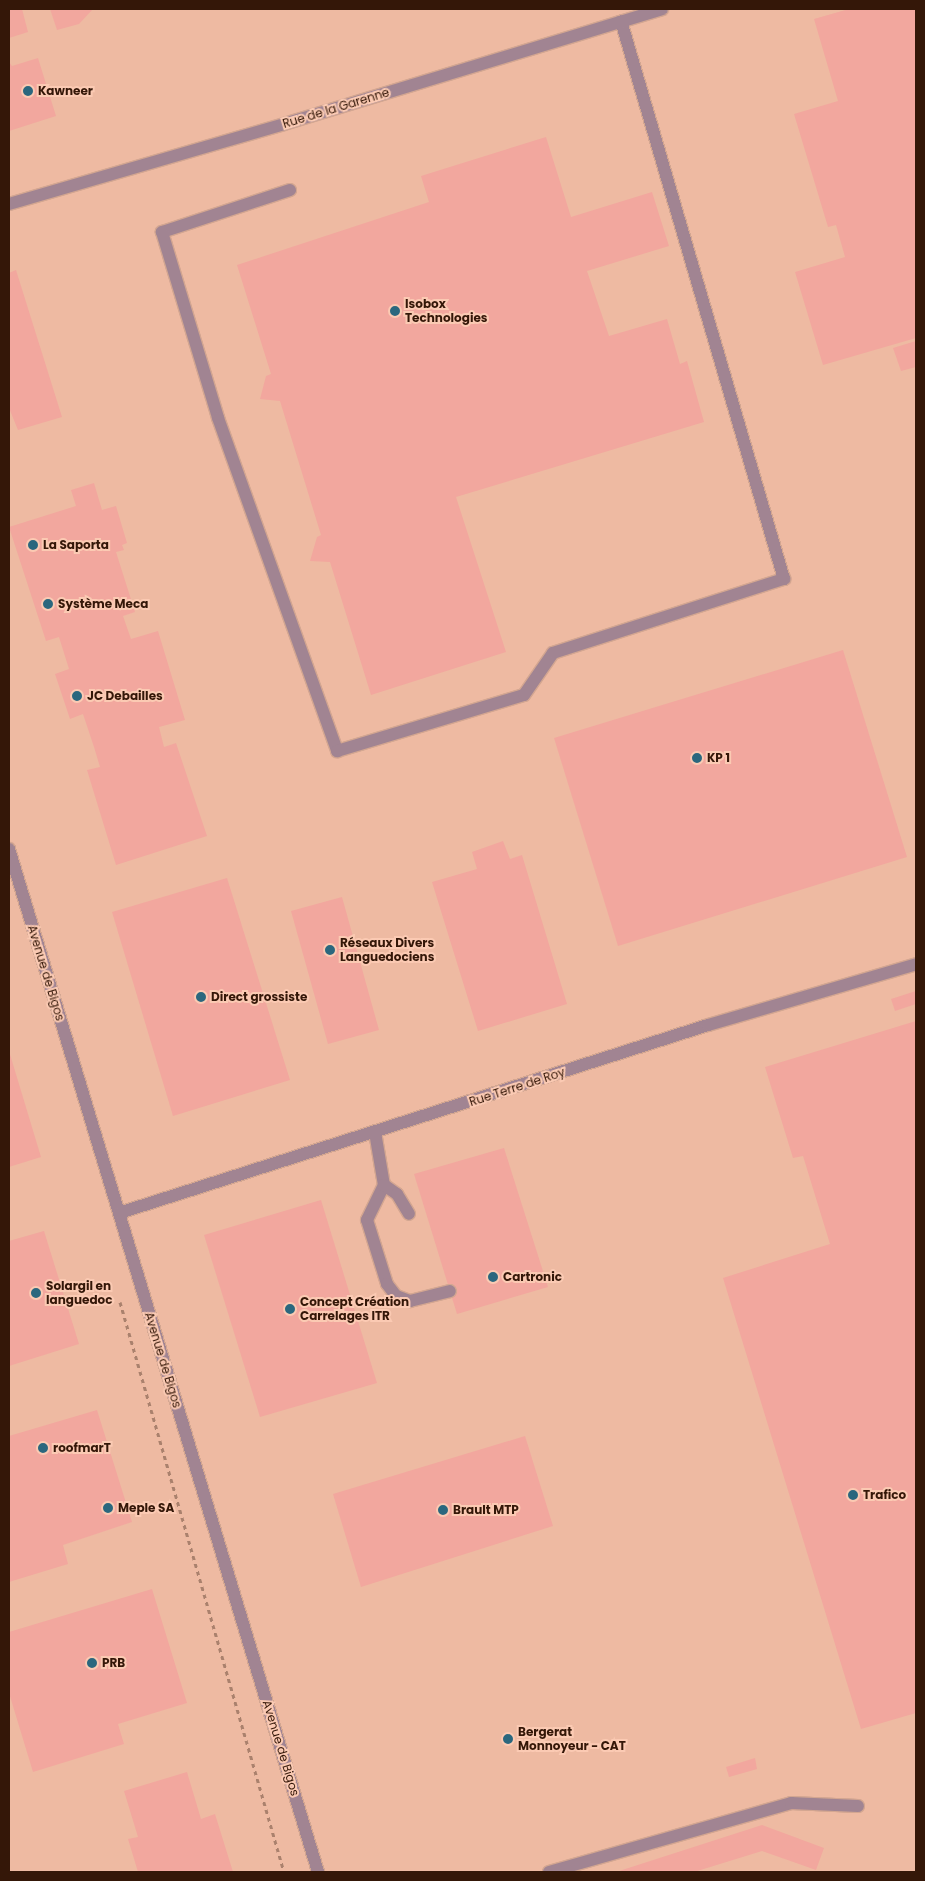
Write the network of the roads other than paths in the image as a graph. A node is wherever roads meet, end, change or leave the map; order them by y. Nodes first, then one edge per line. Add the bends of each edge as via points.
1 (662, 9) edge
2 (621, 21) junction
3 (290, 190) dead end
4 (9, 204) edge
5 (9, 848) edge
6 (916, 964) edge
7 (375, 1132) junction
8 (384, 1185) junction
9 (119, 1213) junction
10 (409, 1214) dead end
11 (450, 1292) dead end
12 (858, 1806) dead end
13 (318, 1872) edge
14 (549, 1872) edge

1 - 2 street, Rue de la Garenne
2 - 3 street via 784,579 553,653 524,695 338,751 218,418 162,232
2 - 4 street, Rue de la Garenne
5 - 9 street, Avenue de Bigos
6 - 7 street, Rue Terre de Roy via 708,1025
7 - 8 street
7 - 9 street, Rue Terre de Roy
8 - 10 street via 397,1194
8 - 11 street via 367,1220 386,1284 396,1296 410,1301
9 - 13 street, Avenue de Bigos
12 - 14 street via 791,1803

